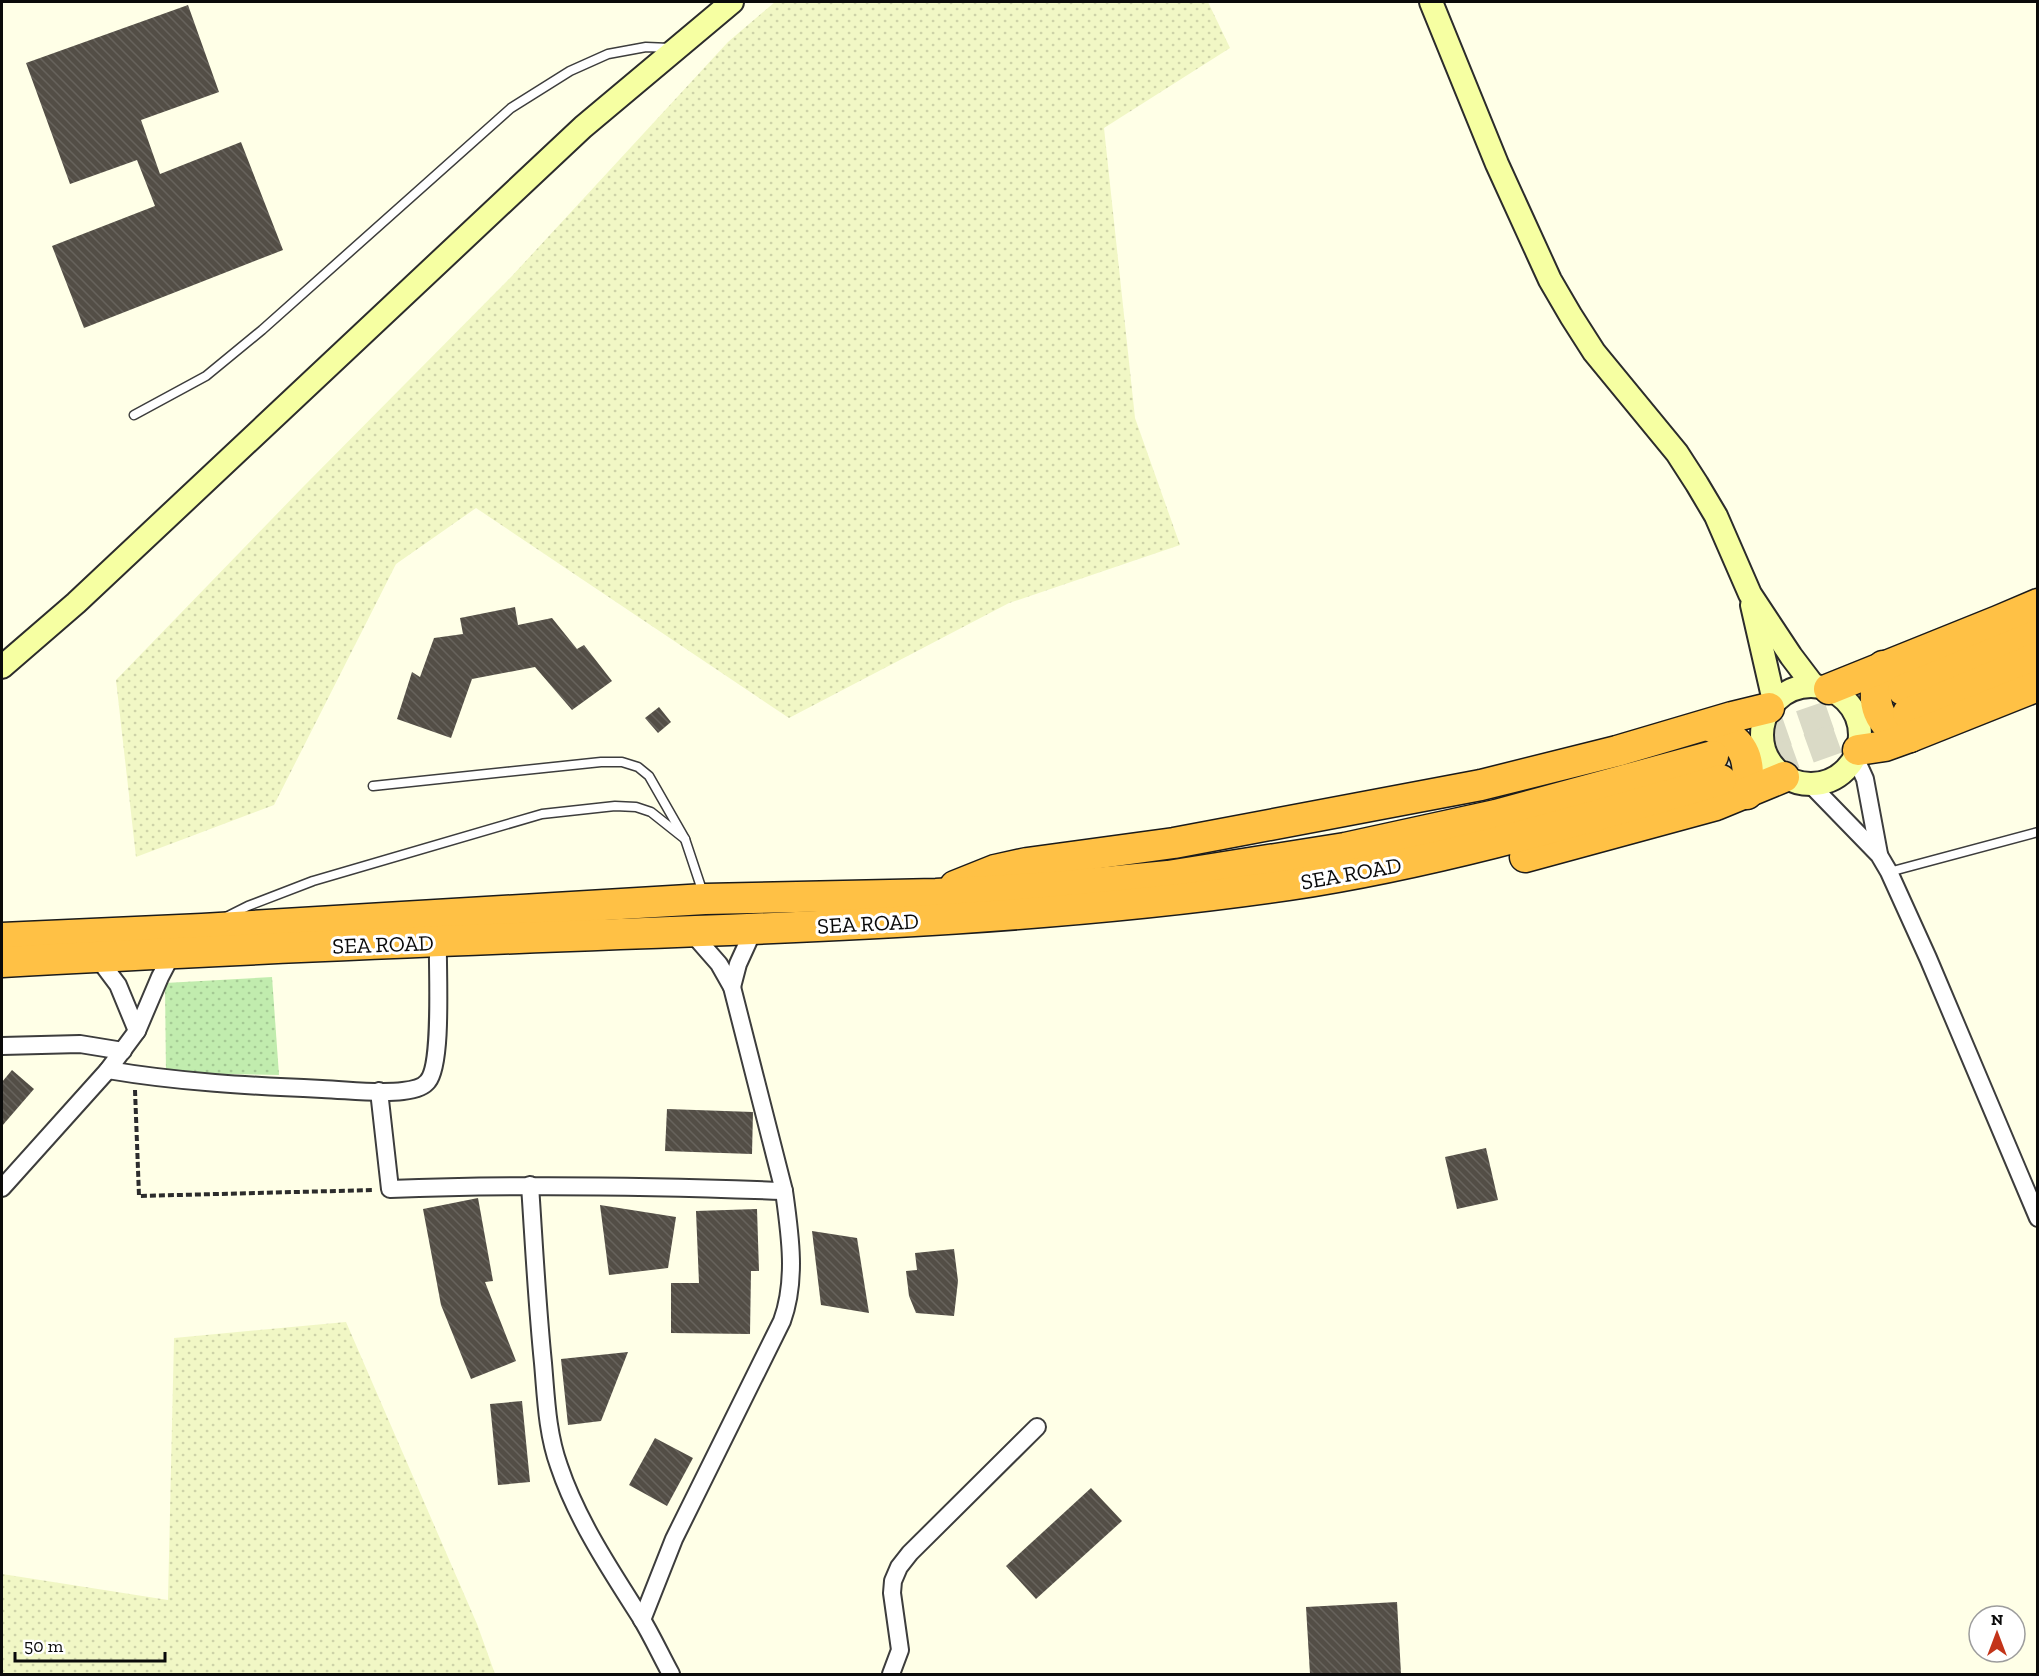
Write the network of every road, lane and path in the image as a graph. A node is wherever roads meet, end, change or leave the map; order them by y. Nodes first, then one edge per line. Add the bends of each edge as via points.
1 (732, 2) edge
2 (1431, 2) edge
3 (677, 48) junction
4 (134, 415) dead end
5 (1750, 594) junction
6 (2037, 604) edge
7 (2037, 635) edge
8 (2037, 657) edge
9 (1883, 666) junction
10 (2, 668) edge
11 (2037, 686) edge
12 (1821, 687) junction
13 (1771, 705) junction
14 (1907, 713) junction
15 (1708, 725) junction
16 (1857, 753) junction
17 (1798, 781) junction
18 (373, 786) dead end
19 (1748, 794) junction
20 (2037, 832) edge
21 (684, 839) junction
22 (1879, 855) junction
23 (1889, 872) junction
24 (936, 894) junction
25 (705, 899) junction
26 (1020, 914) junction
27 (202, 929) junction
28 (754, 929) junction
29 (691, 932) junction
30 (2, 938) edge
31 (438, 941) junction
32 (172, 954) junction
33 (2, 962) edge
34 (100, 966) junction
35 (732, 987) junction
36 (137, 1031) junction
37 (2, 1046) edge
38 (123, 1051) junction
39 (108, 1070) junction
40 (134, 1075) junction
41 (378, 1091) junction
42 (530, 1185) junction
43 (2, 1188) edge
44 (390, 1189) junction
45 (784, 1191) junction
46 (2037, 1218) edge
47 (1037, 1428) dead end
48 (642, 1620) junction
49 (671, 1674) edge
50 (891, 1674) edge

1 - 3 main road
2 - 5 main road via 1497,165 1550,279 1594,352 1677,453 1697,484 1716,516
3 - 4 lane via 646,47 608,54 570,71 511,108 206,376
3 - 10 main road via 583,128
5 - 12 main road via 1791,656
5 - 13 main road
6 - 9 highway
7 - 14 highway
8 - 14 highway
9 - 12 highway
9 - 14 highway via 1875,688 1877,704 1886,722 1892,729
11 - 14 highway
12 - 13 main road via 1798,687 1785,692
12 - 16 main road via 1842,696 1852,707 1861,735
13 - 15 highway
13 - 17 main road via 1762,723 1764,754 1773,767
14 - 16 highway via 1885,746
15 - 19 highway via 1726,733 1744,752
15 - 24 highway via 1548,768 1401,801 1174,843 995,870
16 - 17 main road via 1844,772 1829,781
16 - 22 street
17 - 19 highway
17 - 22 street
18 - 21 lane via 622,762 650,776
19 - 26 highway via 1534,855 1317,897 1189,913
20 - 23 lane
21 - 25 lane
21 - 27 lane via 651,812 636,807 542,814 313,881
22 - 23 street
23 - 46 street
24 - 25 highway, SEA ROAD
24 - 26 highway, SEA ROAD via 1168,876 1344,848 1717,768 1528,835 1374,870 1215,894
25 - 27 highway, SEA ROAD
26 - 28 highway, SEA ROAD
27 - 30 highway, SEA ROAD
28 - 29 highway, SEA ROAD
28 - 35 street
29 - 31 highway, SEA ROAD
29 - 35 street via 719,964
31 - 32 highway, SEA ROAD
31 - 41 street via 437,1046 433,1071 418,1088
32 - 34 highway, SEA ROAD
32 - 36 street
33 - 34 highway, SEA ROAD
34 - 36 street via 118,985
35 - 45 street
36 - 38 street
37 - 38 street via 80,1044
38 - 39 street
39 - 40 street
39 - 43 street
40 - 41 street
40 - 44 path via 139,1196
41 - 44 street
42 - 44 street
42 - 45 street
42 - 48 street via 553,1446 572,1499 609,1569
45 - 48 street via 791,1268 788,1306 674,1539
47 - 50 street via 899,1566 892,1593 900,1650
48 - 49 street

